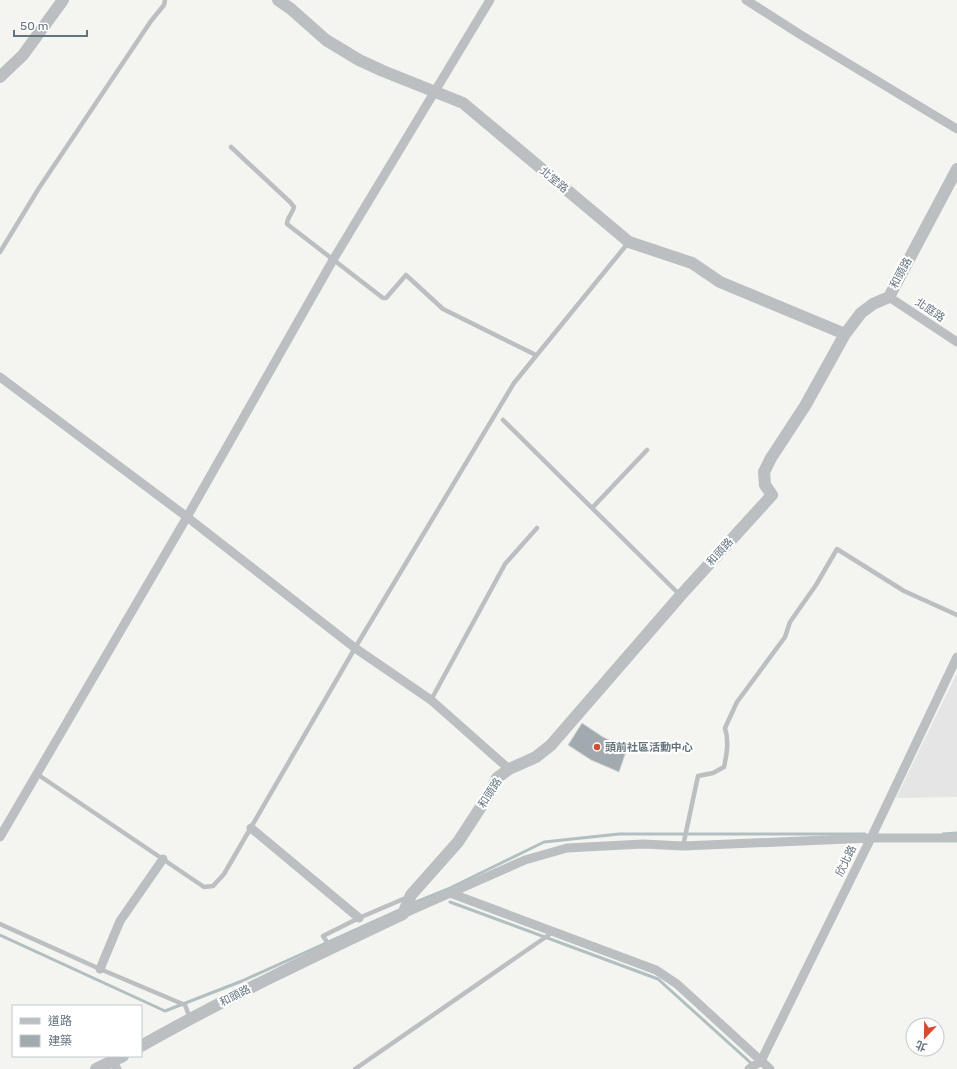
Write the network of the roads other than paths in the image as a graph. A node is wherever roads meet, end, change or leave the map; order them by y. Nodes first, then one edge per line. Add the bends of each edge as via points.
1 (63, 0) edge
2 (165, 0) edge
3 (278, 0) edge
4 (490, 0) edge
5 (746, 0) edge
6 (0, 77) edge
7 (436, 92) junction
8 (957, 129) edge
9 (231, 147) dead end
10 (957, 169) edge
11 (629, 242) junction
12 (0, 252) edge
13 (333, 260) junction
14 (889, 297) junction
15 (845, 334) junction
16 (957, 342) edge
17 (536, 355) junction
18 (0, 377) edge
19 (503, 420) dead end
20 (647, 450) dead end
21 (592, 507) junction
22 (187, 517) junction
23 (537, 528) dead end
24 (680, 595) junction
25 (957, 615) edge
26 (355, 648) junction
27 (957, 657) edge
28 (431, 700) junction
29 (509, 769) junction
30 (37, 774) junction
31 (251, 828) junction
32 (0, 837) edge
33 (871, 838) junction
34 (957, 838) edge
35 (683, 846) junction
36 (163, 859) junction
37 (450, 893) junction
38 (411, 896) junction
39 (403, 914) junction
40 (359, 918) junction
41 (0, 924) edge
42 (555, 931) junction
43 (331, 948) junction
44 (100, 969) junction
45 (190, 1018) junction
46 (142, 1045) edge
47 (761, 1061) junction
48 (118, 1062) edge
49 (96, 1069) edge
50 (355, 1069) edge
51 (749, 1069) edge
52 (770, 1069) edge

1 - 6 street via 23,55
2 - 12 lane via 39,188
3 - 7 street, 北堂路 via 326,40 360,60
4 - 7 street
5 - 8 street
7 - 11 street, 北堂路 via 463,103
7 - 13 street
9 - 13 lane via 294,207 287,224
10 - 14 street, 和頭路
11 - 15 street, 北堂路 via 692,263 720,282
11 - 17 lane
13 - 17 lane via 383,298 386,298 406,275 443,309
13 - 22 street
14 - 15 street, 和頭路 via 861,313
14 - 16 street, 北庭路
15 - 24 street, 和頭路 via 764,472 765,486 772,495
17 - 26 lane via 514,383
18 - 22 street
19 - 21 lane
20 - 21 lane
21 - 24 lane
22 - 26 street
22 - 30 street
23 - 28 lane via 505,564
24 - 29 street, 和頭路 via 551,745 536,757
25 - 35 lane via 904,591 837,549 790,622 785,637 738,702 725,728 728,737 724,767 698,776
26 - 28 street
26 - 31 lane
27 - 33 street, 欣北路
28 - 29 street
29 - 38 street, 和頭路 via 497,778 458,842
30 - 32 street
30 - 36 lane
31 - 36 lane via 224,874 213,886 204,887
31 - 40 street
33 - 34 street
33 - 35 street
33 - 47 street, 欣北路
35 - 37 street via 643,844 567,848 525,860
36 - 44 street via 120,921
37 - 39 street
37 - 42 street
38 - 39 street, 和頭路
38 - 40 lane, 和頭路
39 - 43 street, 和頭路
40 - 43 lane, 和頭路 via 323,936
41 - 44 lane
42 - 47 street via 656,970 677,984
42 - 50 lane
43 - 45 street, 和頭路
44 - 45 lane via 185,1004
45 - 46 street, 和頭路
47 - 51 street
47 - 52 street
48 - 49 street

